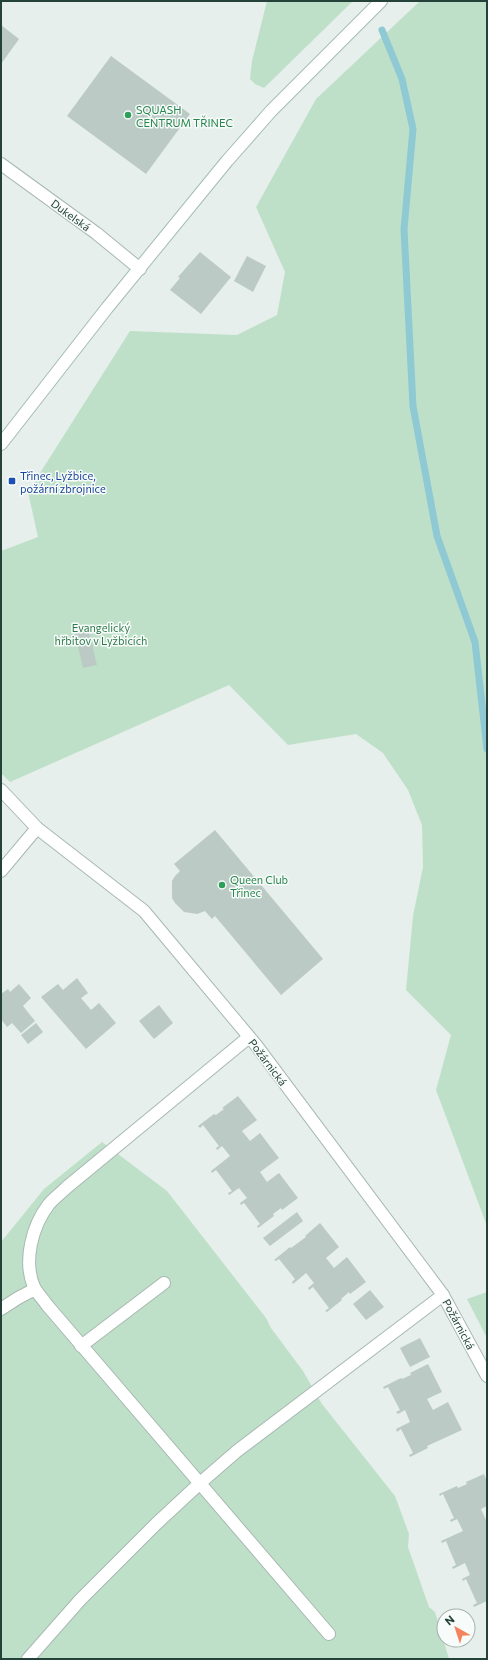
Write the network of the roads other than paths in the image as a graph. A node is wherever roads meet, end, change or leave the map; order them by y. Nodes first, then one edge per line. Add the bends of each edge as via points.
1 (381, 1) edge
2 (1, 164) edge
3 (140, 269) junction
4 (1, 444) edge
5 (1, 790) edge
6 (36, 828) junction
7 (1, 871) edge
8 (249, 1037) junction
9 (164, 1283) dead end
10 (35, 1289) junction
11 (443, 1295) junction
12 (1, 1309) edge
13 (81, 1346) junction
14 (487, 1376) edge
15 (199, 1484) junction
16 (329, 1634) dead end
17 (28, 1659) edge

1 - 3 street via 271,111
2 - 3 street, Dukelská
3 - 4 street
5 - 6 street, Požárnická
6 - 7 street
6 - 8 street, Požárnická via 144,911
8 - 10 street via 49,1204 39,1220 29,1262
8 - 11 street, Požárnická
9 - 13 street
10 - 12 street
10 - 13 street
11 - 14 street, Požárnická
11 - 15 street via 237,1451
13 - 15 street
15 - 16 street
15 - 17 street via 80,1600

